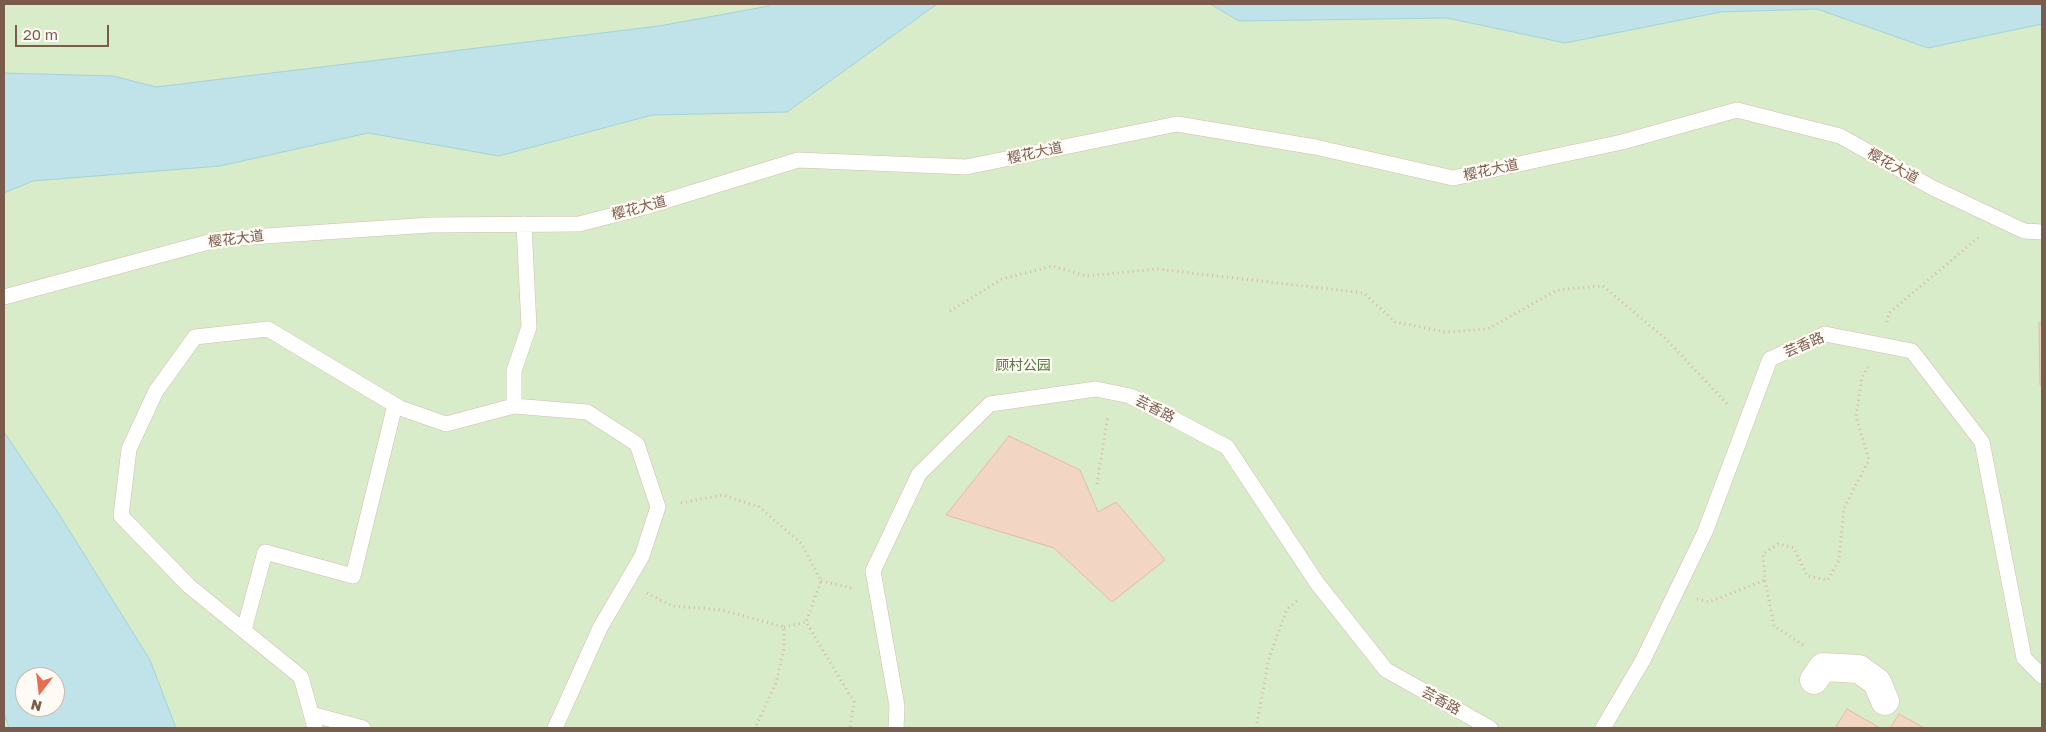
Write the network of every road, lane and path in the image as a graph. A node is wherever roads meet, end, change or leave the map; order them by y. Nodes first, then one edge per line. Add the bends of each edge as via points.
1 (2000, 220) junction
2 (524, 224) junction
3 (2042, 232) edge
4 (4, 297) edge
5 (950, 311) dead end
6 (1880, 345) junction
7 (1130, 396) junction
8 (396, 405) junction
9 (514, 406) junction
10 (1750, 414) junction
11 (1097, 484) dead end
12 (658, 507) junction
13 (1765, 580) junction
14 (820, 581) junction
15 (626, 583) junction
16 (1317, 583) junction
17 (877, 594) junction
18 (1674, 596) junction
19 (806, 622) junction
20 (784, 627) junction
21 (244, 630) junction
22 (1819, 674) joint
23 (2042, 676) edge
24 (1885, 701) dead end
25 (313, 721) edge
26 (363, 728) edge
27 (554, 728) edge
28 (755, 728) edge
29 (850, 728) edge
30 (896, 728) edge
31 (1256, 728) edge
32 (1490, 728) edge
33 (1603, 728) edge

1 - 2 lane, 樱花大道 via 1933,188 1840,136 1737,110 1622,142 1453,178 1315,147 1177,124 966,167 798,160 579,224
1 - 3 lane, 樱花大道 via 2024,231
1 - 6 path via 1889,313
2 - 4 lane, 樱花大道 via 430,225 220,239
2 - 9 lane via 529,327 514,371
5 - 10 path via 1002,279 1052,266 1086,276 1157,269 1364,293 1395,322 1445,332 1488,329 1557,290 1604,286 1668,340 1726,404
6 - 10 lane, 芸香路 via 1826,334 1770,360
6 - 13 path via 1862,378 1856,417 1869,460 1844,508 1839,560 1828,580 1807,576 1794,548 1778,544 1763,554
6 - 23 lane, 芸香路 via 1912,351 1982,442 2024,658
7 - 11 path via 1106,420
7 - 16 lane, 芸香路 via 1228,447
7 - 17 lane, 芸香路 via 1096,389 990,404 919,474 873,571
8 - 9 lane via 446,424
8 - 21 lane via 353,576 265,552
8 - 21 lane via 268,329 195,337 156,390 129,448 121,516 189,586
9 - 12 lane via 587,412 637,444
10 - 18 lane, 芸香路 via 1706,532
12 - 14 path via 723,495 759,507 801,543
12 - 15 lane via 642,556
13 - 18 path via 1709,602
13 - 22 path via 1774,626 1800,640
14 - 17 path
14 - 19 path
15 - 20 path via 672,606 722,610
15 - 27 lane via 600,628
16 - 31 path via 1286,609 1269,658
16 - 32 lane, 芸香路 via 1386,670
17 - 30 lane, 芸香路 via 896,706
18 - 33 lane, 芸香路 via 1643,660
19 - 20 path
19 - 29 path via 854,702
20 - 28 path via 784,648 776,683
21 - 25 lane via 301,677
22 - 24 street via 1859,670 1877,682
25 - 26 lane

